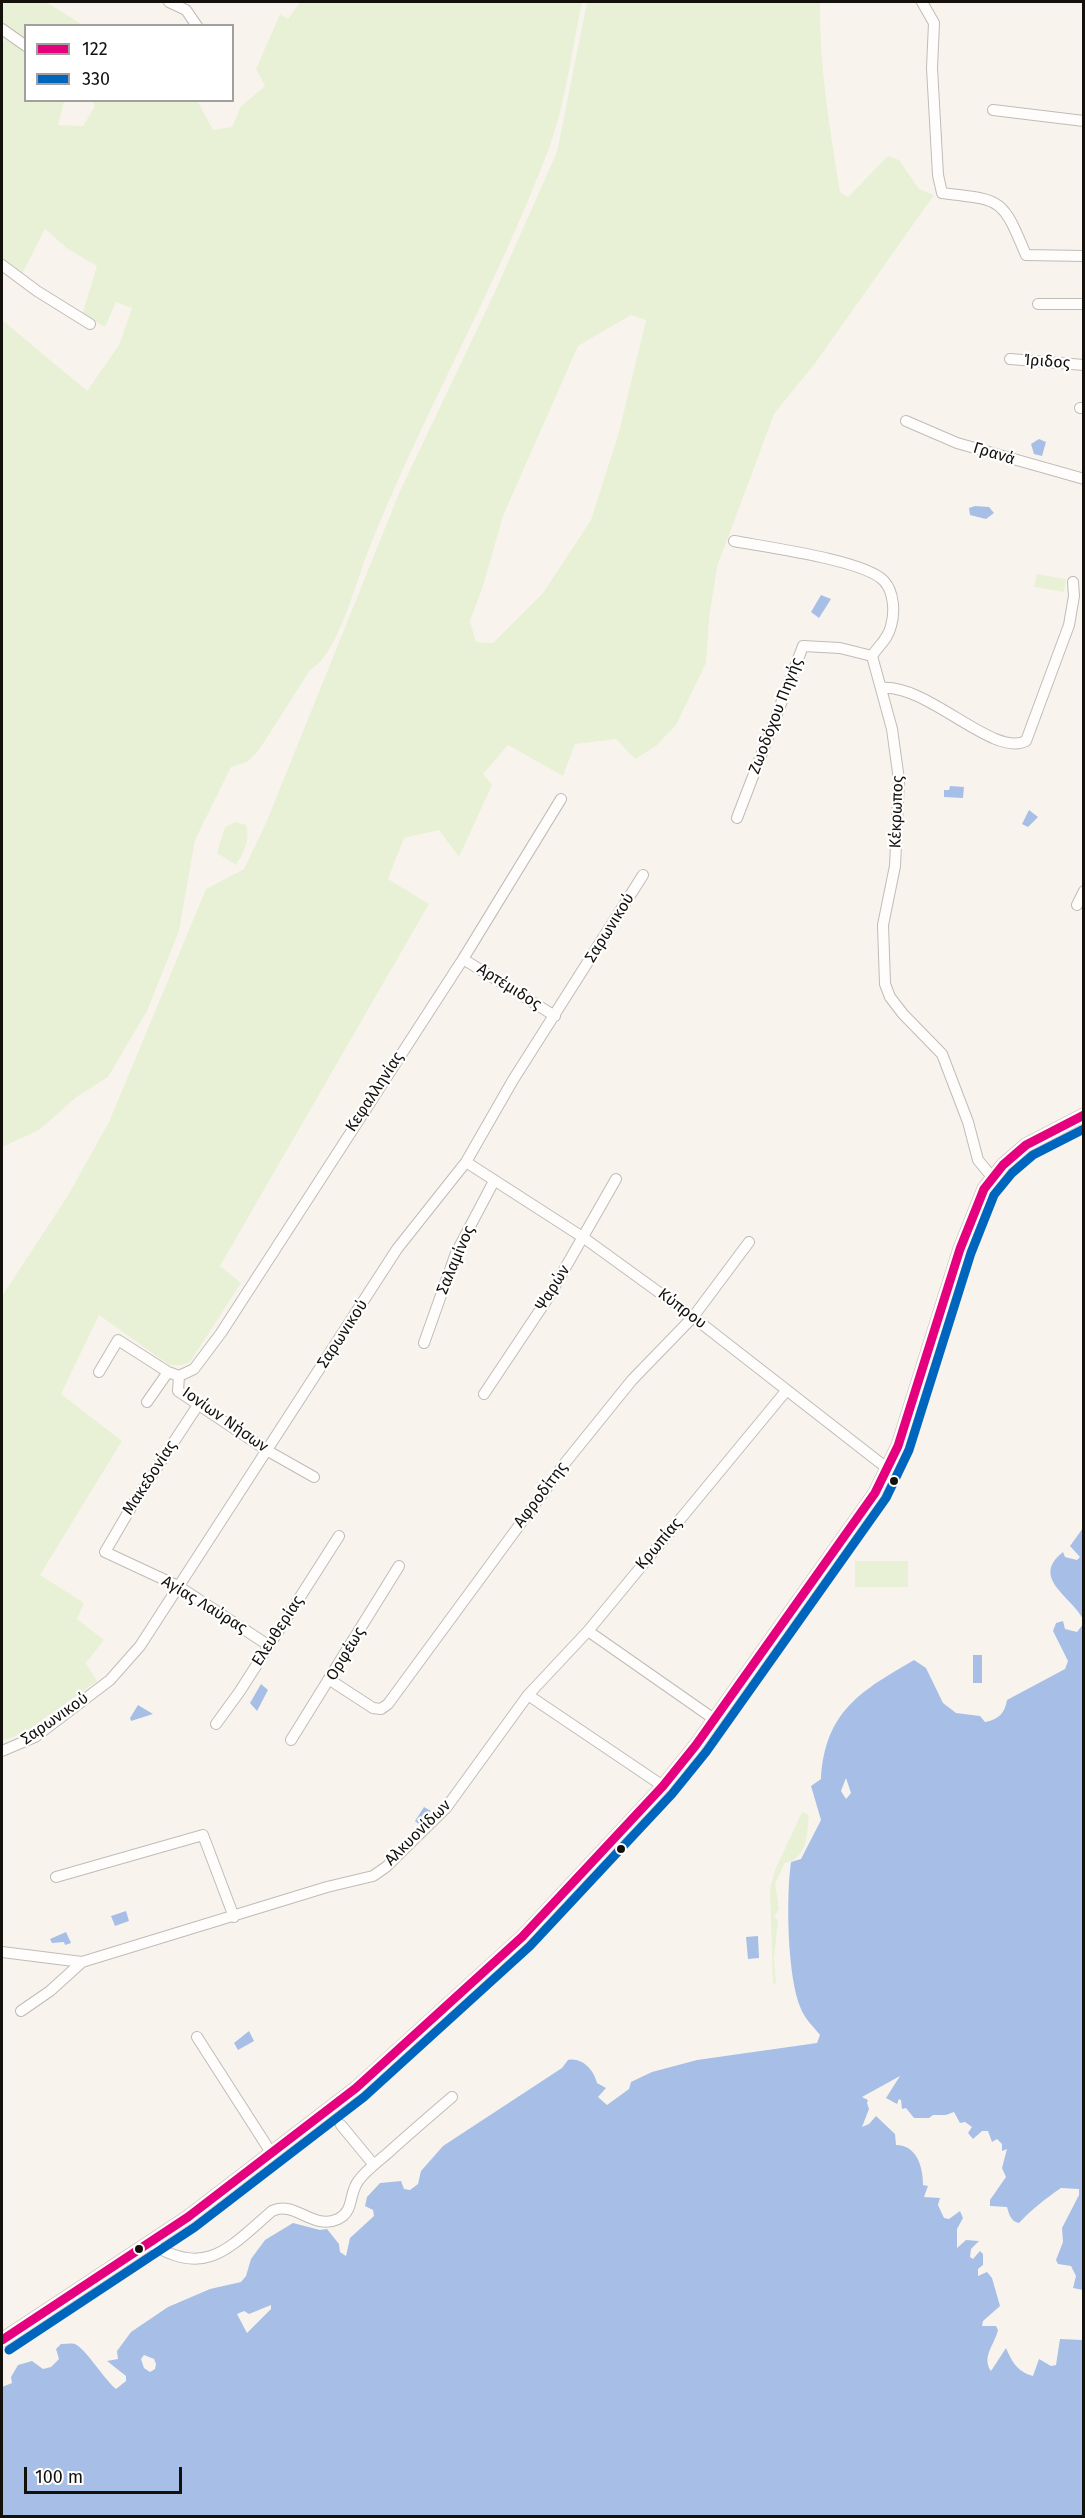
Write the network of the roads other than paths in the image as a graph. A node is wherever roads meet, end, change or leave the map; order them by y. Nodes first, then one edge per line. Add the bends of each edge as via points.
1 (170, 2) edge
2 (922, 2) edge
3 (196, 24) edge
4 (2, 29) edge
5 (24, 45) edge
6 (993, 110) dead end
7 (1083, 122) edge
8 (1083, 256) edge
9 (2, 265) edge
10 (1038, 304) dead end
11 (1083, 304) edge
12 (90, 324) dead end
13 (1010, 359) dead end
14 (1083, 364) edge
15 (906, 421) dead end
16 (1083, 478) edge
17 (734, 541) dead end
18 (1073, 582) dead end
19 (872, 657) junction
20 (881, 688) junction
21 (561, 799) dead end
22 (737, 818) dead end
23 (643, 875) dead end
24 (1083, 891) edge
25 (1077, 905) dead end
26 (463, 959) junction
27 (555, 1016) junction
28 (1083, 1115) edge
29 (466, 1162) junction
30 (992, 1177) junction
31 (616, 1179) dead end
32 (494, 1181) junction
33 (584, 1238) junction
34 (749, 1242) dead end
35 (693, 1317) junction
36 (424, 1343) dead end
37 (99, 1372) dead end
38 (168, 1372) junction
39 (179, 1376) junction
40 (786, 1390) junction
41 (484, 1394) dead end
42 (147, 1401) dead end
43 (198, 1406) junction
44 (268, 1451) junction
45 (888, 1469) junction
46 (314, 1477) dead end
47 (339, 1536) dead end
48 (105, 1552) joint
49 (399, 1566) dead end
50 (178, 1586) junction
51 (588, 1631) junction
52 (268, 1645) junction
53 (330, 1680) junction
54 (528, 1695) junction
55 (714, 1719) junction
56 (216, 1724) dead end
57 (291, 1740) dead end
58 (2, 1751) edge
59 (663, 1786) junction
60 (56, 1877) dead end
61 (234, 1917) junction
62 (2, 1952) edge
63 (82, 1962) junction
64 (21, 2011) dead end
65 (197, 2037) dead end
66 (452, 2097) dead end
67 (341, 2125) dead end
68 (272, 2154) junction
69 (374, 2165) junction
70 (150, 2243) junction
71 (2, 2340) edge

1 - 3 street via 186,10
2 - 8 street via 934,23 932,68 942,193 990,200 1000,206 1010,216 1026,255
4 - 5 street
6 - 7 street
9 - 12 street
10 - 11 street
13 - 14 street, Ίριδος
15 - 16 street, Γρανά via 957,443
17 - 19 street via 815,556 871,572 884,581 892,595 892,624 884,643
18 - 20 street via 1069,624 1026,741 1013,745 984,734 915,694 900,688
19 - 20 street, Κέκρωπος
19 - 22 street, Ζωοδόχου Πηγής via 840,648 803,646
20 - 30 street, Κέκρωπος via 897,754 899,780 895,866 883,925 885,984 903,1014 942,1054 978,1160
21 - 26 street, Κεφαλληνίας
23 - 27 street, Σαρωνικού
24 - 25 street
26 - 27 street, Αρτέμιδος
26 - 39 street, Κεφαλληνίας via 221,1333 194,1369
27 - 29 street, Σαρωνικού
28 - 30 main road via 1026,1145
29 - 32 street, Κύπρου
29 - 44 street, Σαρωνικού via 397,1250
30 - 45 main road via 970,1219 918,1388
31 - 33 street, Ψαρών
32 - 33 street, Κύπρου
32 - 36 street, Σαλαμίνος via 456,1253
33 - 35 street, Κύπρου
33 - 41 street, Ψαρών
34 - 35 street, Αφροδίτης
35 - 40 street, Κύπρου
35 - 53 street, Αφροδίτης via 632,1380 565,1463 388,1704 381,1709 373,1708
37 - 38 street, Ιονίων Νήσων via 118,1340
38 - 39 street, Ιονίων Νήσων
38 - 42 street
39 - 43 street, Ιονίων Νήσων via 178,1390
40 - 45 street, Κύπρου
40 - 51 street, Κρωπίας
43 - 44 street, Ιονίων Νήσων
43 - 48 street, Μακεδονίας
44 - 46 street, Ιονίων Νήσων
44 - 50 street, Σαρωνικού
45 - 55 main road via 861,1514
47 - 52 street, Ελευθερίας
48 - 50 street, Αγίας Λαύρας
49 - 53 street, Ορφέως
50 - 52 street, Αγίας Λαύρας
50 - 58 street, Σαρωνικού via 140,1646 110,1680 35,1737
51 - 54 street, Κρωπίας
51 - 55 street
52 - 56 street, Ελευθερίας
53 - 57 street, Ορφέως
54 - 59 street
54 - 61 street, Αλκυονίδων via 446,1808 386,1867 373,1876
55 - 59 main road
59 - 68 main road via 522,1937 395,2054
60 - 61 street via 203,1835
61 - 63 street, Αλκυονίδων
62 - 63 street, Αλκυονίδων
63 - 64 street
65 - 68 street
66 - 69 street
67 - 69 street
68 - 70 main road
69 - 70 street via 356,2184 345,2215 334,2221 318,2222 280,2208 224,2252 200,2260 173,2256
70 - 71 main road

